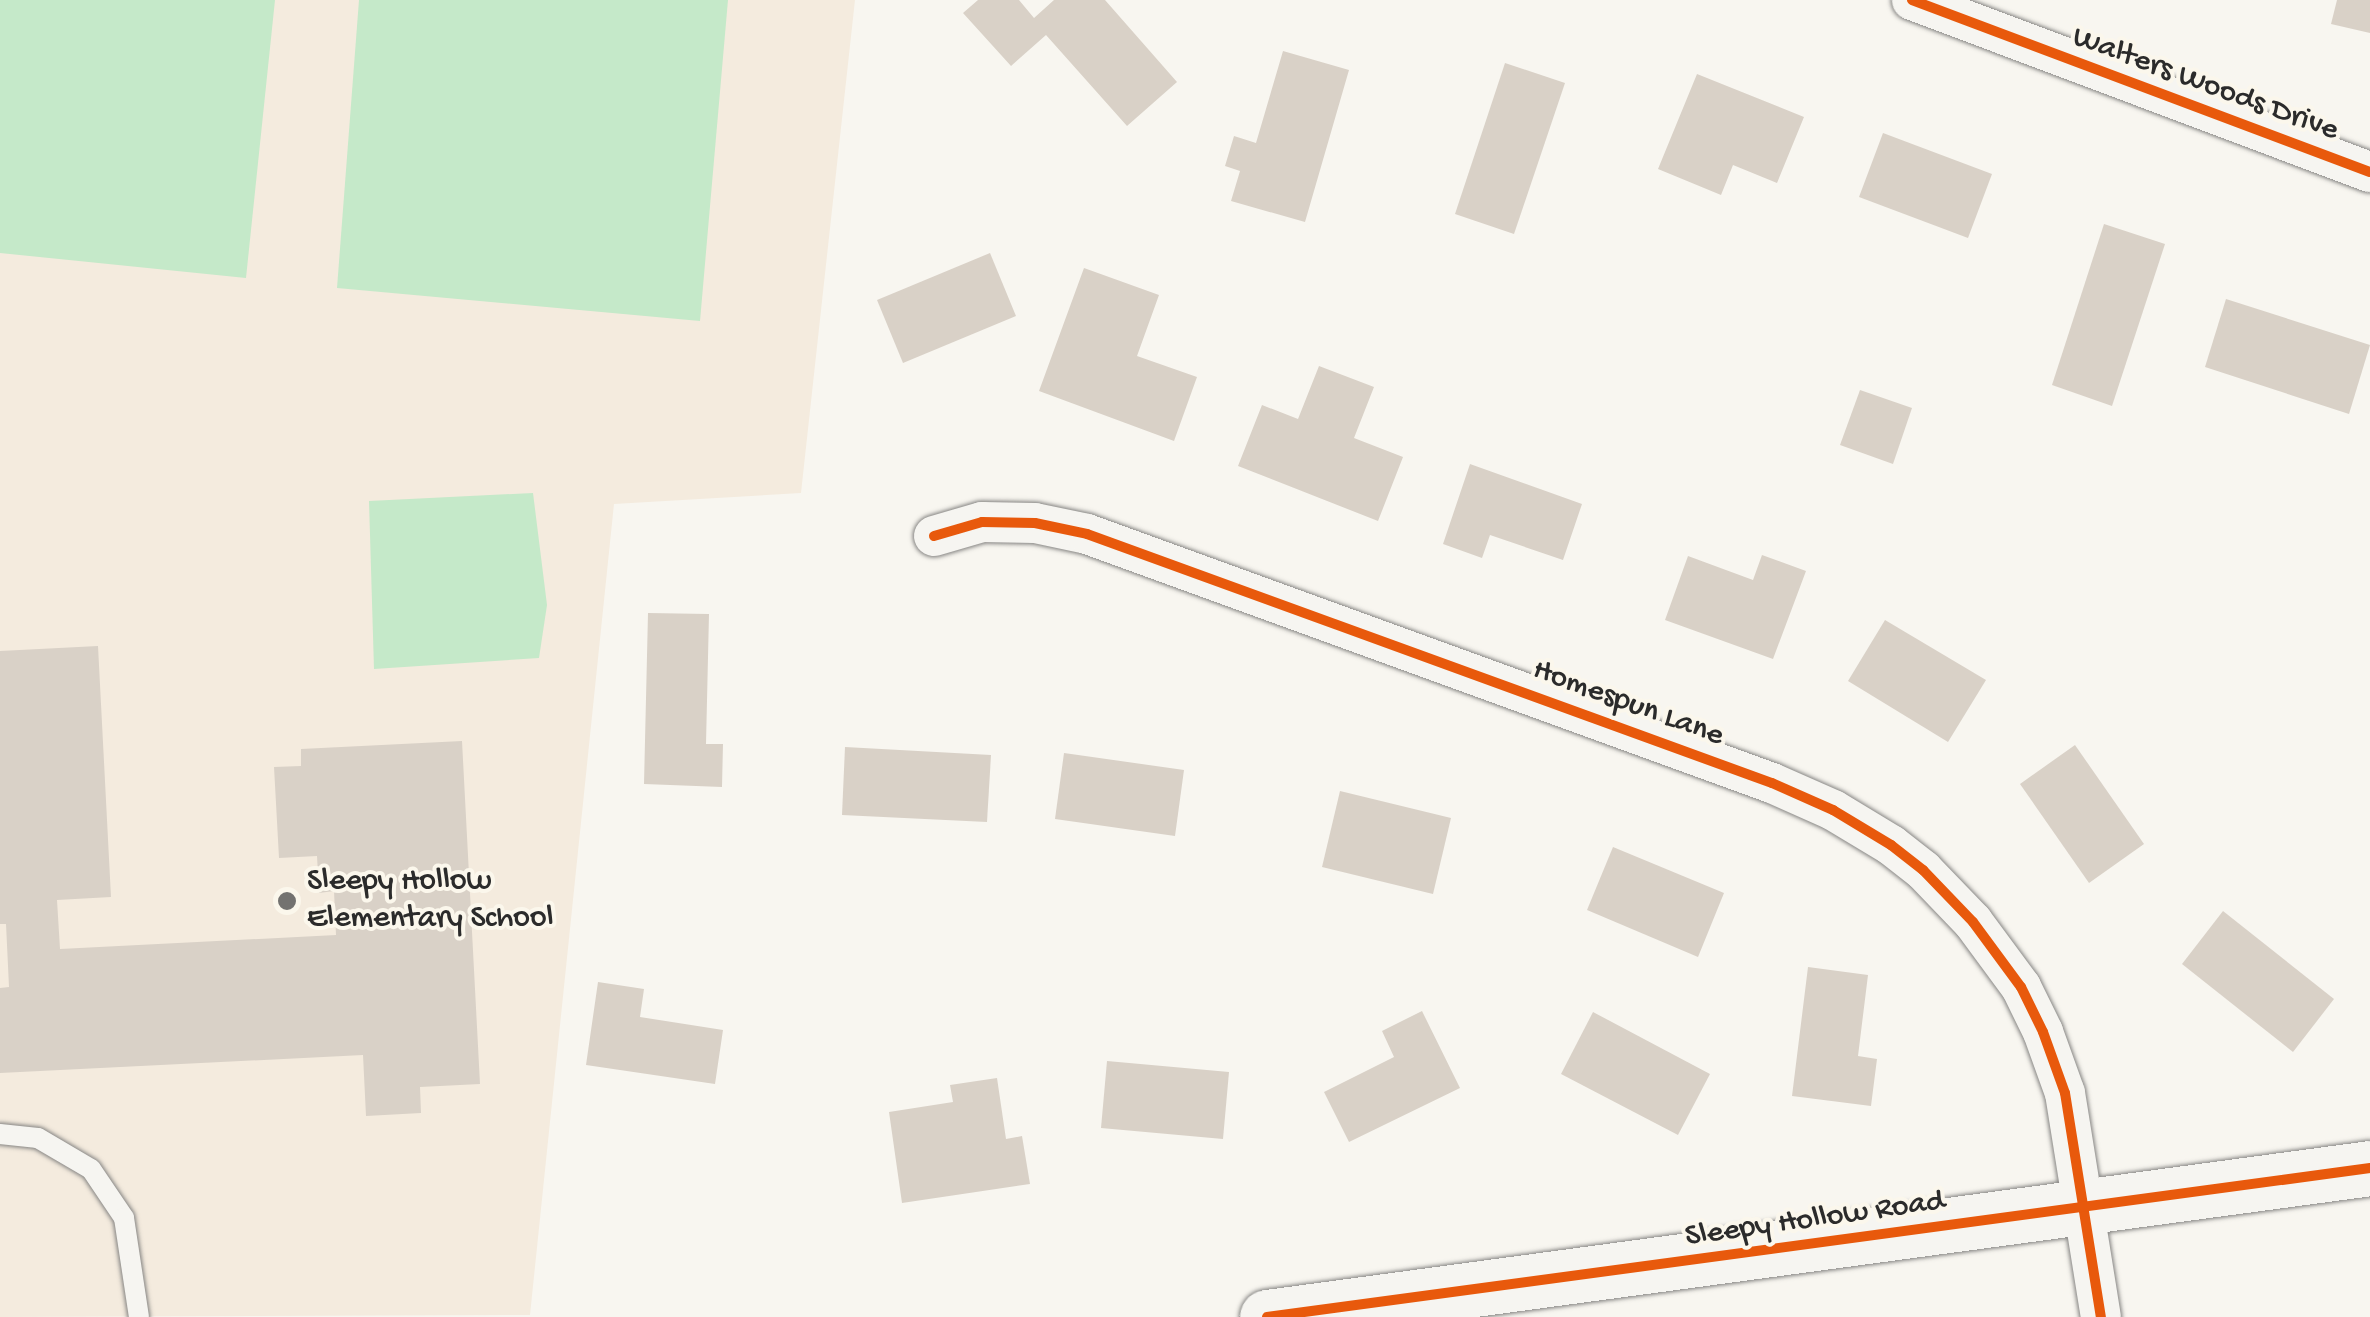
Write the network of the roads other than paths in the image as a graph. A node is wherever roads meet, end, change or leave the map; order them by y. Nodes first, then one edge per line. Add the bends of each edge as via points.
1 (1912, 0) edge
2 (2370, 172) edge
3 (934, 536) dead end
4 (0, 1134) edge
5 (2370, 1168) edge
6 (2084, 1210) junction
7 (139, 1317) edge
8 (1267, 1317) edge
9 (2101, 1317) edge

1 - 2 street, Walters Woods Drive
3 - 6 street, Homespun Lane via 982,522 1087,534 1833,810 1923,870 1974,922 2020,987 2065,1093
4 - 7 lane via 38,1138 91,1168 124,1218
5 - 6 main road, Sleepy Hollow Road
6 - 8 main road, Sleepy Hollow Road
6 - 9 street, Homespun Lane

